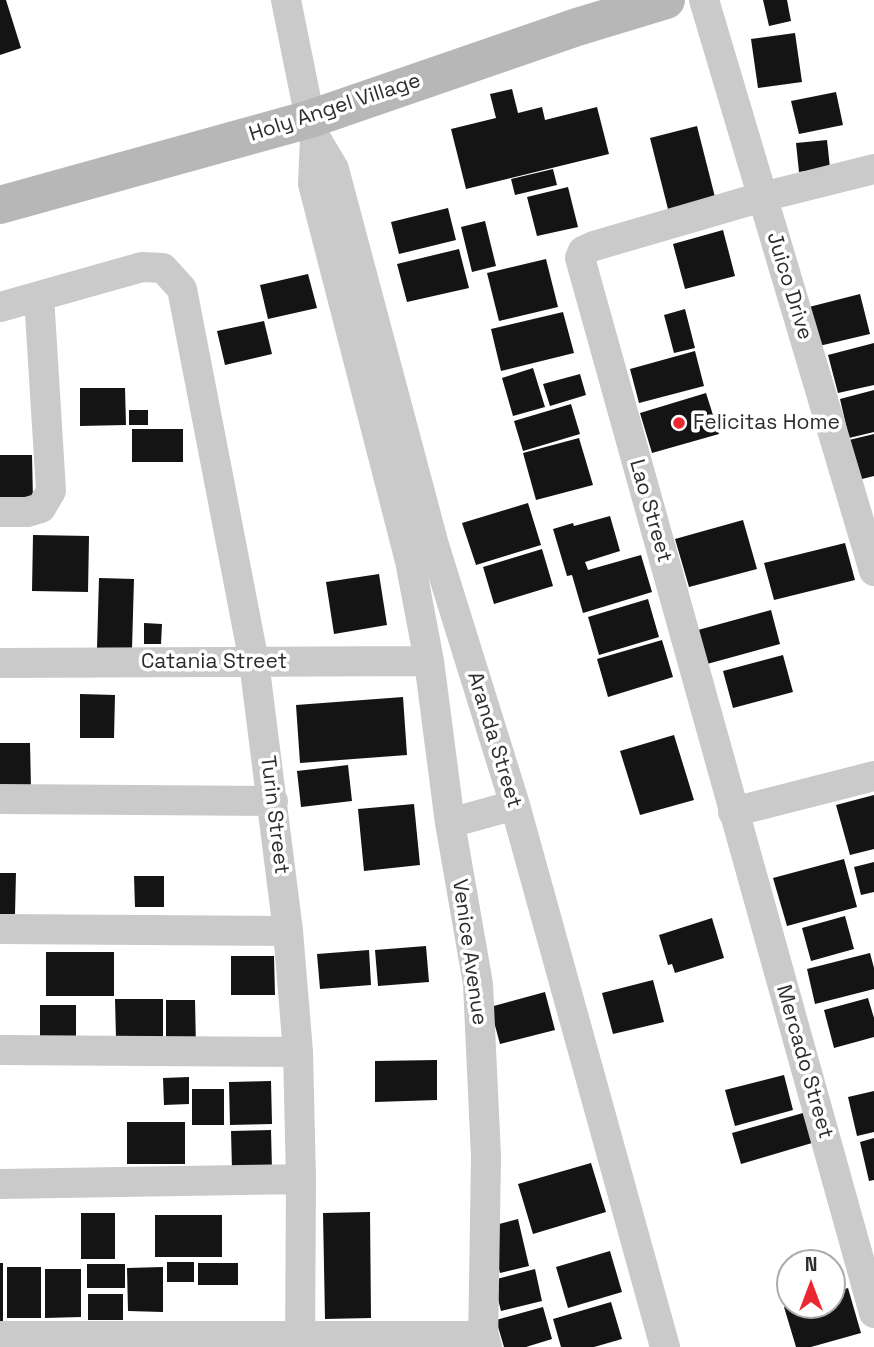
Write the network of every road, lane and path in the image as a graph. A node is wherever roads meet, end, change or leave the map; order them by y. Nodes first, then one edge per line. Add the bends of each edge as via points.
1 (286, 0) edge
2 (666, 0) edge
3 (704, 0) edge
4 (313, 128) junction
5 (874, 169) edge
6 (762, 197) junction
7 (0, 205) edge
8 (39, 296) junction
9 (0, 307) edge
10 (0, 512) edge
11 (410, 561) joint
12 (874, 571) edge
13 (460, 633) junction
14 (429, 661) junction
15 (254, 662) junction
16 (0, 663) edge
17 (874, 776) edge
18 (0, 799) edge
19 (273, 801) junction
20 (515, 806) junction
21 (733, 812) junction
22 (450, 823) junction
23 (0, 929) edge
24 (288, 930) junction
25 (0, 1051) edge
26 (298, 1052) junction
27 (301, 1180) junction
28 (0, 1184) edge
29 (874, 1313) edge
30 (0, 1336) edge
31 (101, 1341) edge
32 (301, 1342) edge
33 (485, 1343) edge
34 (666, 1347) edge

1 - 4 street, Aranda Street
2 - 4 street, Holy Angel Village via 577,27
3 - 6 street, Juico Drive
4 - 7 street, Holy Angel Village
4 - 11 street, Aranda Street via 313,184
4 - 13 street, Aranda Street via 334,169
5 - 6 street
6 - 12 street, Juico Drive
6 - 21 street, Lao Street via 594,246 580,258
8 - 9 street
8 - 10 street via 51,491 41,508
8 - 15 street, Turin Street via 142,267 163,268 182,289
11 - 14 street, Venice Avenue
13 - 14 street
13 - 20 street, Aranda Street
14 - 15 street, Catania Street
14 - 22 street, Venice Avenue
15 - 16 street, Catania Street
15 - 19 street, Turin Street
17 - 21 street
18 - 19 street
19 - 24 street, Turin Street
20 - 22 street
20 - 34 street, Aranda Street
21 - 29 street, Mercado Street
22 - 33 street, Venice Avenue via 478,984 486,1157
23 - 24 street
24 - 26 street, Turin Street
25 - 26 street
26 - 27 street, Turin Street
27 - 28 street
27 - 32 street, Turin Street
30 - 31 street
31 - 32 street
32 - 33 street

